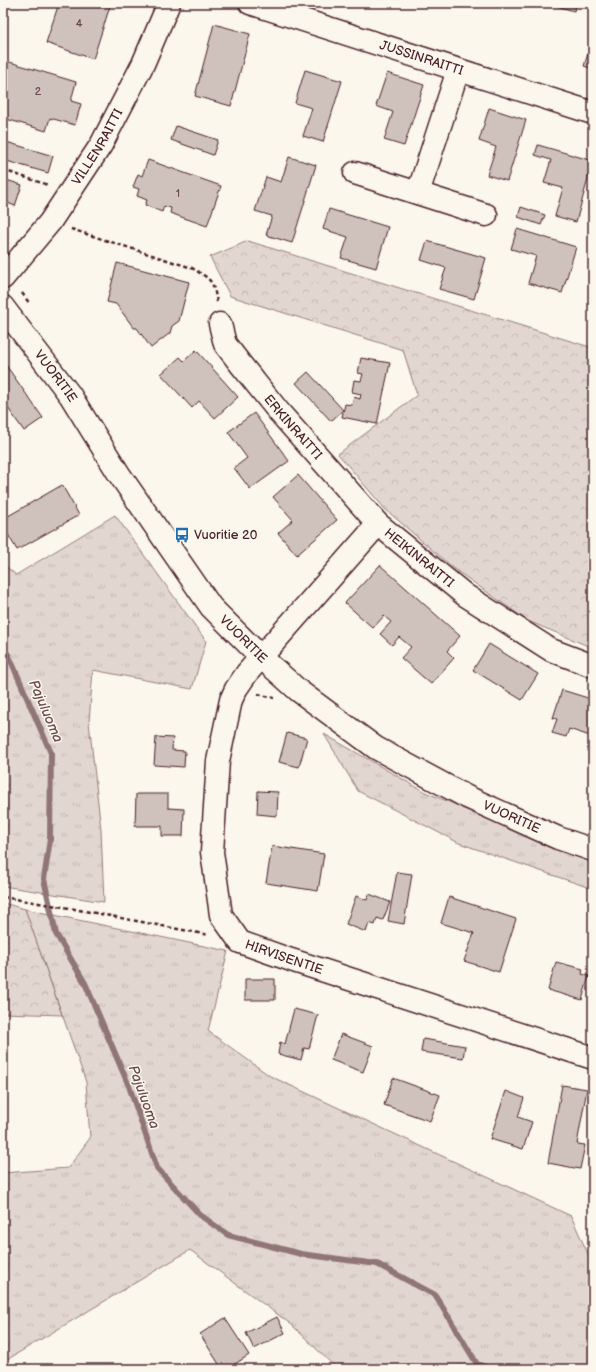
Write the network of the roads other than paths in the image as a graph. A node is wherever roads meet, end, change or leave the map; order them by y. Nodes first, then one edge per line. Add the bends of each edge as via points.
1 (169, 3) edge
2 (250, 3) edge
3 (458, 70) junction
4 (593, 113) edge
5 (355, 173) dead end
6 (418, 193) junction
7 (486, 215) dead end
8 (5, 276) edge
9 (3, 307) edge
10 (220, 324) road end
11 (378, 524) junction
12 (261, 657) junction
13 (593, 666) edge
14 (593, 850) edge
15 (593, 1058) edge

1 - 8 street, VILLENRAITTI via 143,64 101,145 50,222
2 - 3 street, JUSSINRAITTI
3 - 4 street, JUSSINRAITTI
3 - 6 street
5 - 6 street
6 - 7 street
9 - 12 street, VUORITIE via 70,395 120,474 211,607
10 - 11 street, ERKINRAITTI via 225,344 242,366
11 - 12 street, HEIKINRAITTI
11 - 13 street, HEIKINRAITTI via 465,595 551,650
12 - 14 street, VUORITIE via 299,691 376,748 467,797 558,838
12 - 15 street, HIRVISENTIE via 247,673 231,700 218,760 212,852 221,915 240,942

